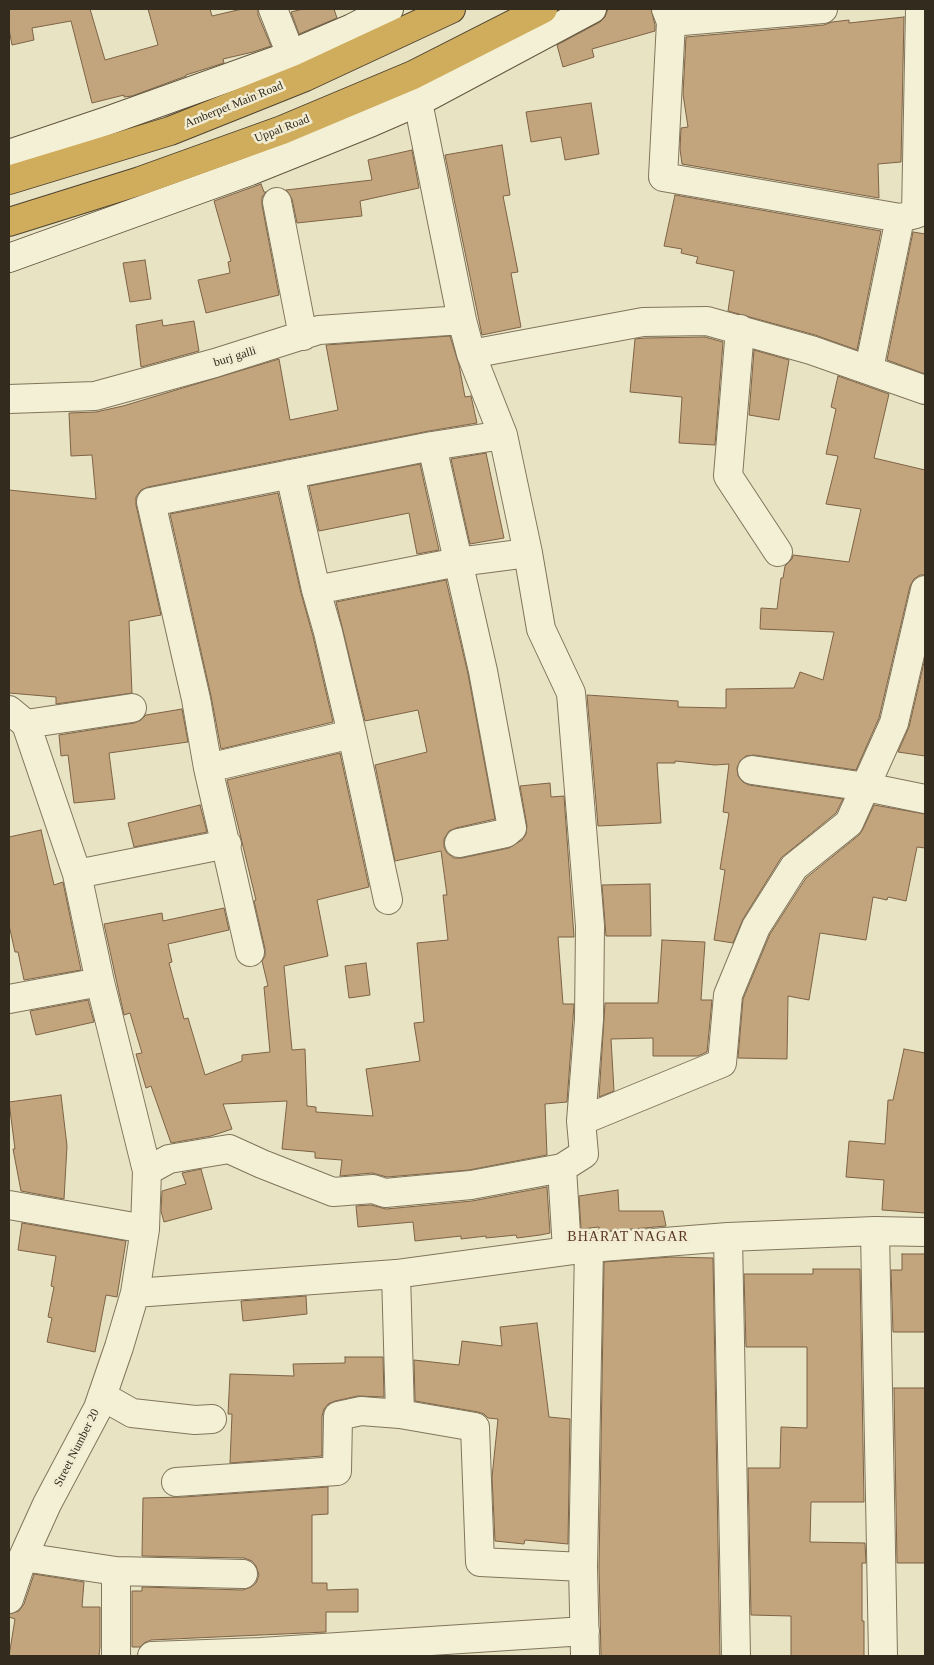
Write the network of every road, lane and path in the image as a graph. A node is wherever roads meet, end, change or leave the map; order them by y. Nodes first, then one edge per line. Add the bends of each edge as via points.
1 (273, 9) edge
2 (390, 9) edge
3 (451, 9) edge
4 (543, 9) edge
5 (592, 9) edge
6 (823, 9) edge
7 (920, 9) edge
8 (668, 16) edge
9 (291, 54) junction
10 (418, 102) junction
11 (9, 154) edge
12 (9, 180) edge
13 (277, 202) dead end
14 (900, 218) junction
15 (9, 222) edge
16 (9, 258) edge
17 (462, 320) junction
18 (740, 328) junction
19 (303, 336) junction
20 (472, 354) junction
21 (869, 369) junction
22 (925, 390) edge
23 (9, 400) edge
24 (503, 435) junction
25 (432, 446) junction
26 (290, 474) junction
27 (778, 552) dead end
28 (528, 553) junction
29 (458, 562) junction
30 (316, 590) junction
31 (925, 590) edge
32 (132, 708) dead end
33 (17, 717) edge
34 (352, 734) junction
35 (208, 768) junction
36 (752, 770) dead end
37 (866, 787) junction
38 (925, 799) edge
39 (460, 843) dead end
40 (227, 844) junction
41 (78, 874) junction
42 (388, 900) dead end
43 (250, 952) dead end
44 (100, 982) junction
45 (9, 999) edge
46 (581, 1121) junction
47 (562, 1168) junction
48 (147, 1171) junction
49 (9, 1205) edge
50 (144, 1229) junction
51 (875, 1231) junction
52 (925, 1232) edge
53 (728, 1237) junction
54 (578, 1249) junction
55 (396, 1274) junction
56 (135, 1293) junction
57 (102, 1396) junction
58 (400, 1414) junction
59 (212, 1419) dead end
60 (176, 1482) dead end
61 (23, 1557) junction
62 (584, 1567) junction
63 (116, 1571) junction
64 (243, 1574) dead end
65 (9, 1599) edge
66 (585, 1644) edge
67 (261, 1654) edge
68 (116, 1656) edge
69 (152, 1656) edge
70 (736, 1656) edge
71 (882, 1656) edge

1 - 9 street
2 - 9 street
3 - 12 highway, Amberpet Main Road via 305,77 170,131
4 - 15 highway, Uppal Road via 413,75 282,130 140,181
5 - 10 street
6 - 8 street
7 - 14 street via 916,214
8 - 14 street via 663,178
9 - 11 street
10 - 16 street via 250,171
10 - 17 street
13 - 19 street
14 - 21 street
17 - 19 street, burj galli via 319,330
17 - 20 street
18 - 20 street via 707,320 643,322
18 - 21 street
18 - 27 street via 728,476
19 - 23 street, burj galli via 95,396
20 - 24 street
21 - 22 street
24 - 25 street
24 - 28 street
25 - 26 street
25 - 29 street
26 - 30 street
26 - 35 street via 151,502 196,699
28 - 29 street
28 - 46 street via 541,629 571,693 590,926
29 - 30 street
29 - 39 street via 483,671 512,828 506,833
30 - 34 street
31 - 37 street via 894,723
32 - 33 street
33 - 41 street, Street Number 20
34 - 35 street
34 - 42 street
35 - 40 street
36 - 37 street
37 - 38 street
37 - 46 street via 849,823 794,867 756,927 728,995 722,1063
40 - 41 street
40 - 43 street
41 - 44 street, Street Number 20
44 - 45 street
44 - 48 street, Street Number 20
46 - 47 street via 584,1154
47 - 48 street via 471,1185 385,1192 373,1189 334,1192 229,1149 169,1159
47 - 54 street
48 - 50 street, Street Number 20
49 - 50 street
50 - 56 street, Street Number 20
51 - 52 street
51 - 53 street
51 - 71 street
53 - 54 street
53 - 70 street
54 - 55 street
54 - 62 street
55 - 56 street
55 - 58 street
56 - 57 street, Street Number 20
57 - 59 street via 132,1413
57 - 61 street, Street Number 20
58 - 60 street via 361,1411 338,1416 337,1471
58 - 62 street via 475,1427 480,1562
61 - 63 street
61 - 65 street, Street Number 20
62 - 66 street
63 - 64 street
63 - 68 street
66 - 67 street
67 - 69 street

